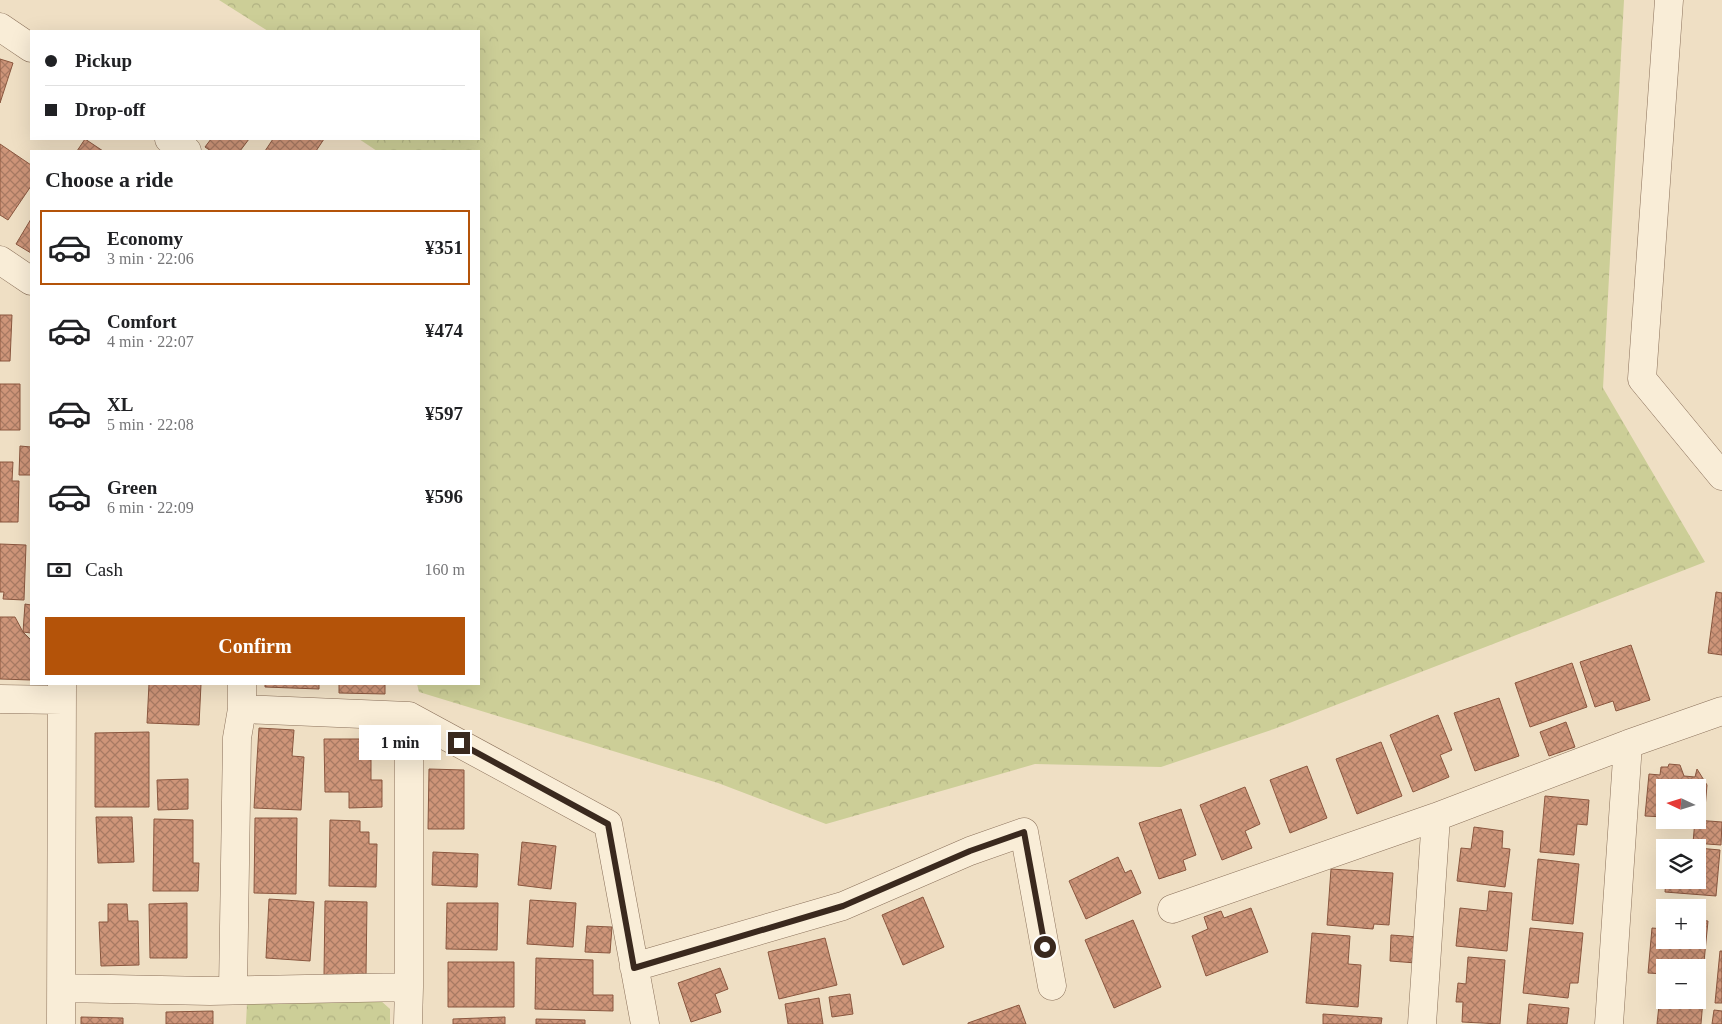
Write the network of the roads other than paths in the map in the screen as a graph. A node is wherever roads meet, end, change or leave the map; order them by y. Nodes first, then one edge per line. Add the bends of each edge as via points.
1 (1669, 0) edge
2 (0, 27) edge
3 (30, 47) edge
4 (170, 140) edge
5 (186, 150) edge
6 (0, 260) edge
7 (30, 280) edge
8 (1722, 476) edge
9 (62, 692) edge
10 (242, 696) edge
11 (0, 699) edge
12 (1722, 711) edge
13 (409, 716) junction
14 (1628, 744) junction
15 (1436, 818) junction
16 (1172, 909) dead end
17 (634, 968) junction
18 (1052, 986) dead end
19 (62, 988) junction
20 (409, 988) junction
21 (233, 990) junction
22 (61, 1024) edge
23 (408, 1024) edge
24 (645, 1024) edge
25 (1422, 1024) edge
26 (1609, 1024) edge

1 - 8 street via 1642,379
2 - 3 street
4 - 5 street
6 - 7 street
9 - 11 street
9 - 19 street
10 - 13 street
10 - 21 street via 238,738
12 - 14 street
13 - 17 street via 608,824
13 - 20 street
14 - 15 street
14 - 26 street
15 - 16 street
15 - 25 street
17 - 18 street via 843,906 970,851 1024,832
17 - 24 street
19 - 21 street
19 - 22 street
20 - 21 street
20 - 23 street

